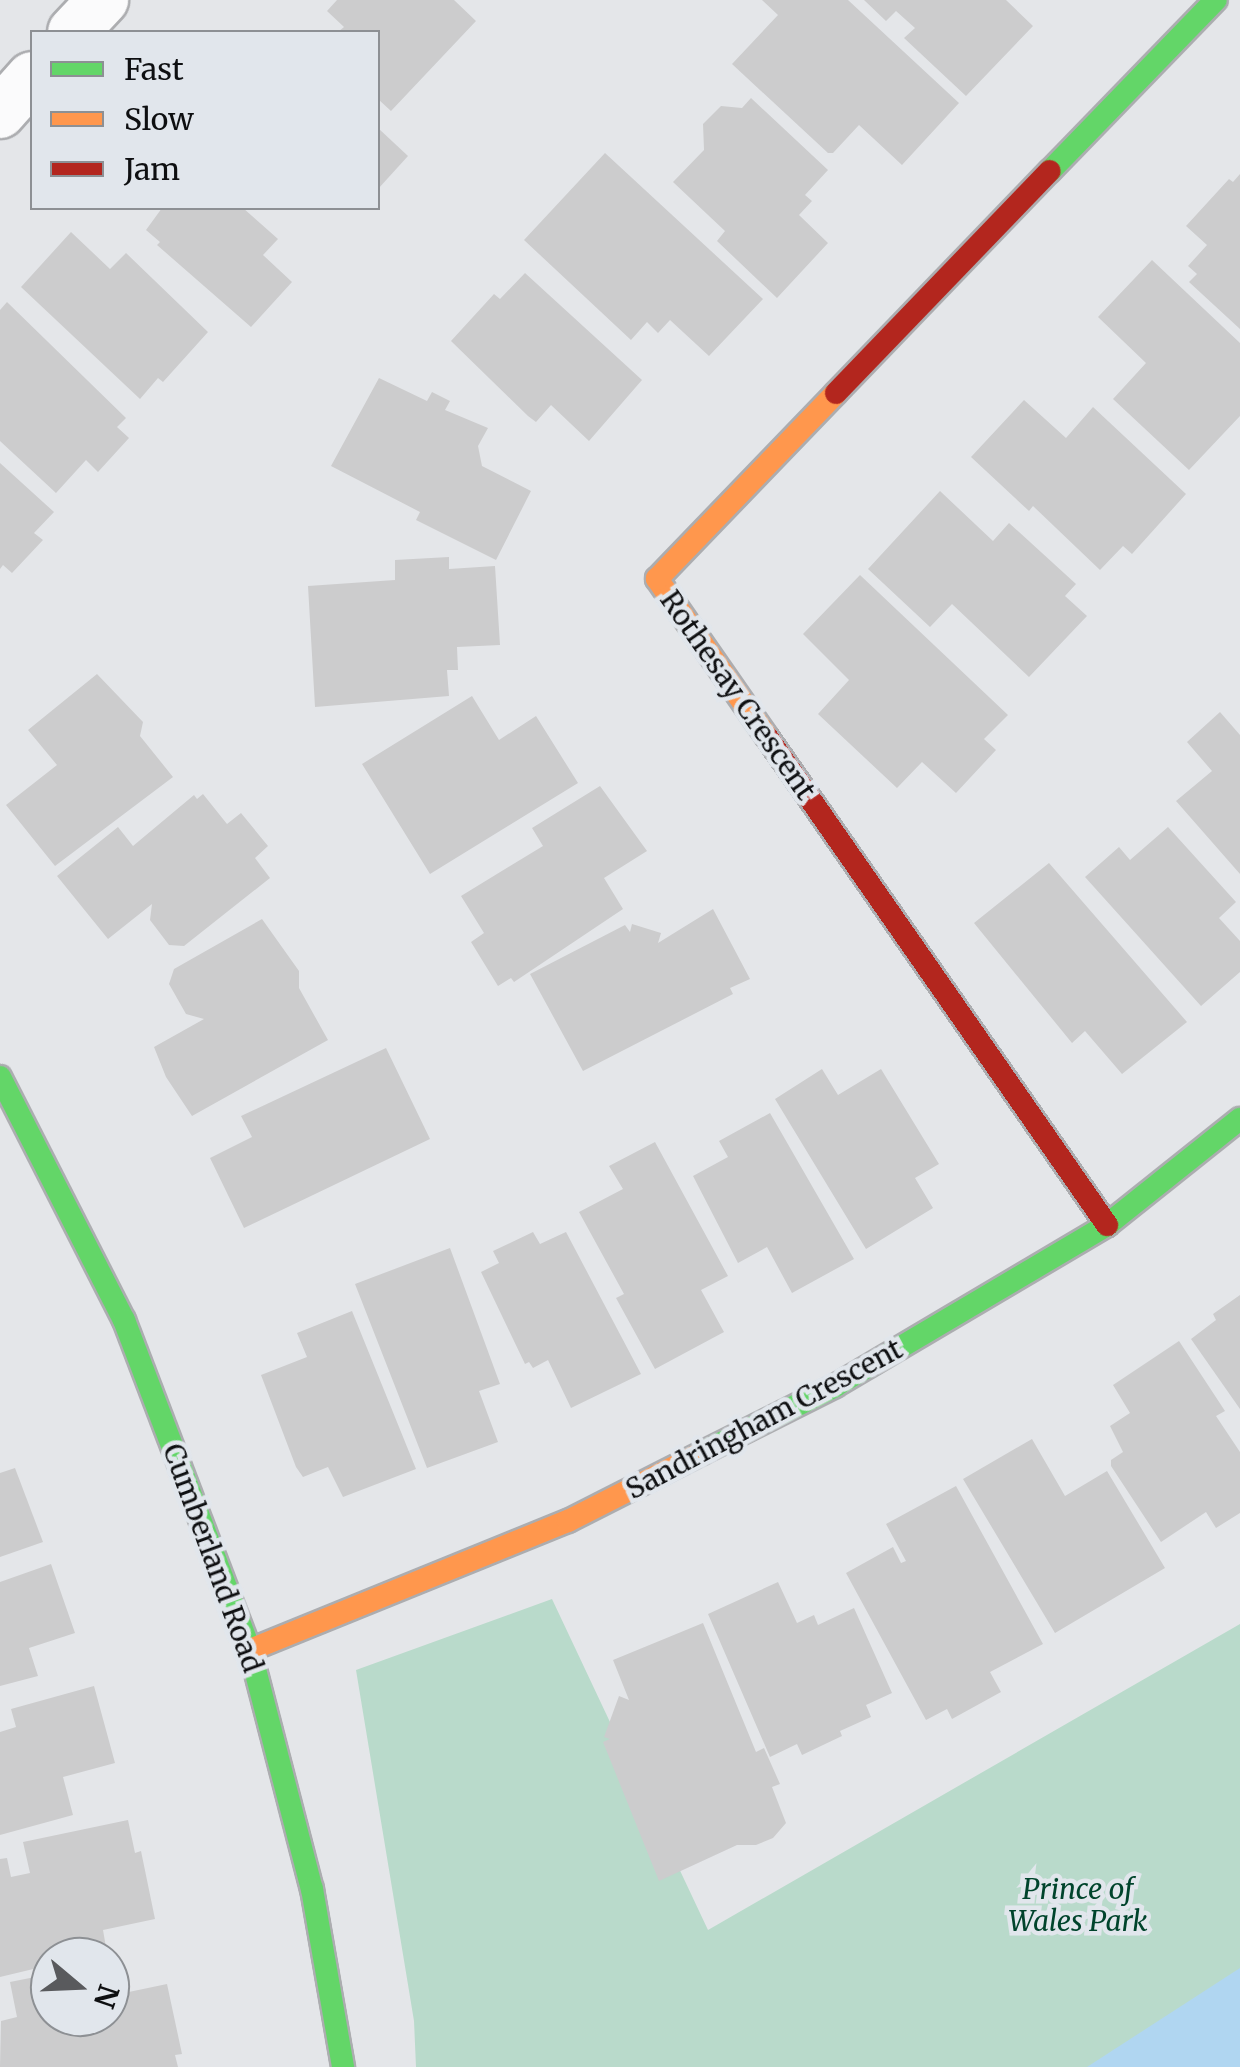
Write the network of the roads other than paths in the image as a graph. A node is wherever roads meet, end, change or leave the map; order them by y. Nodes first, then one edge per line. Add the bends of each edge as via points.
1 (103, 0) edge
2 (1216, 0) edge
3 (76, 30) edge
4 (30, 80) edge
5 (0, 113) edge
6 (0, 1076) edge
7 (1240, 1119) edge
8 (1107, 1225) junction
9 (250, 1650) junction
10 (343, 2067) edge

1 - 3 street
2 - 8 street, Rothesay Crescent via 657,579
4 - 5 street
6 - 9 street, Cumberland Road via 124,1320
7 - 8 street, Sandringham Crescent
8 - 9 street, Sandringham Crescent via 835,1386 568,1521
9 - 10 street, Cumberland Road via 312,1889

